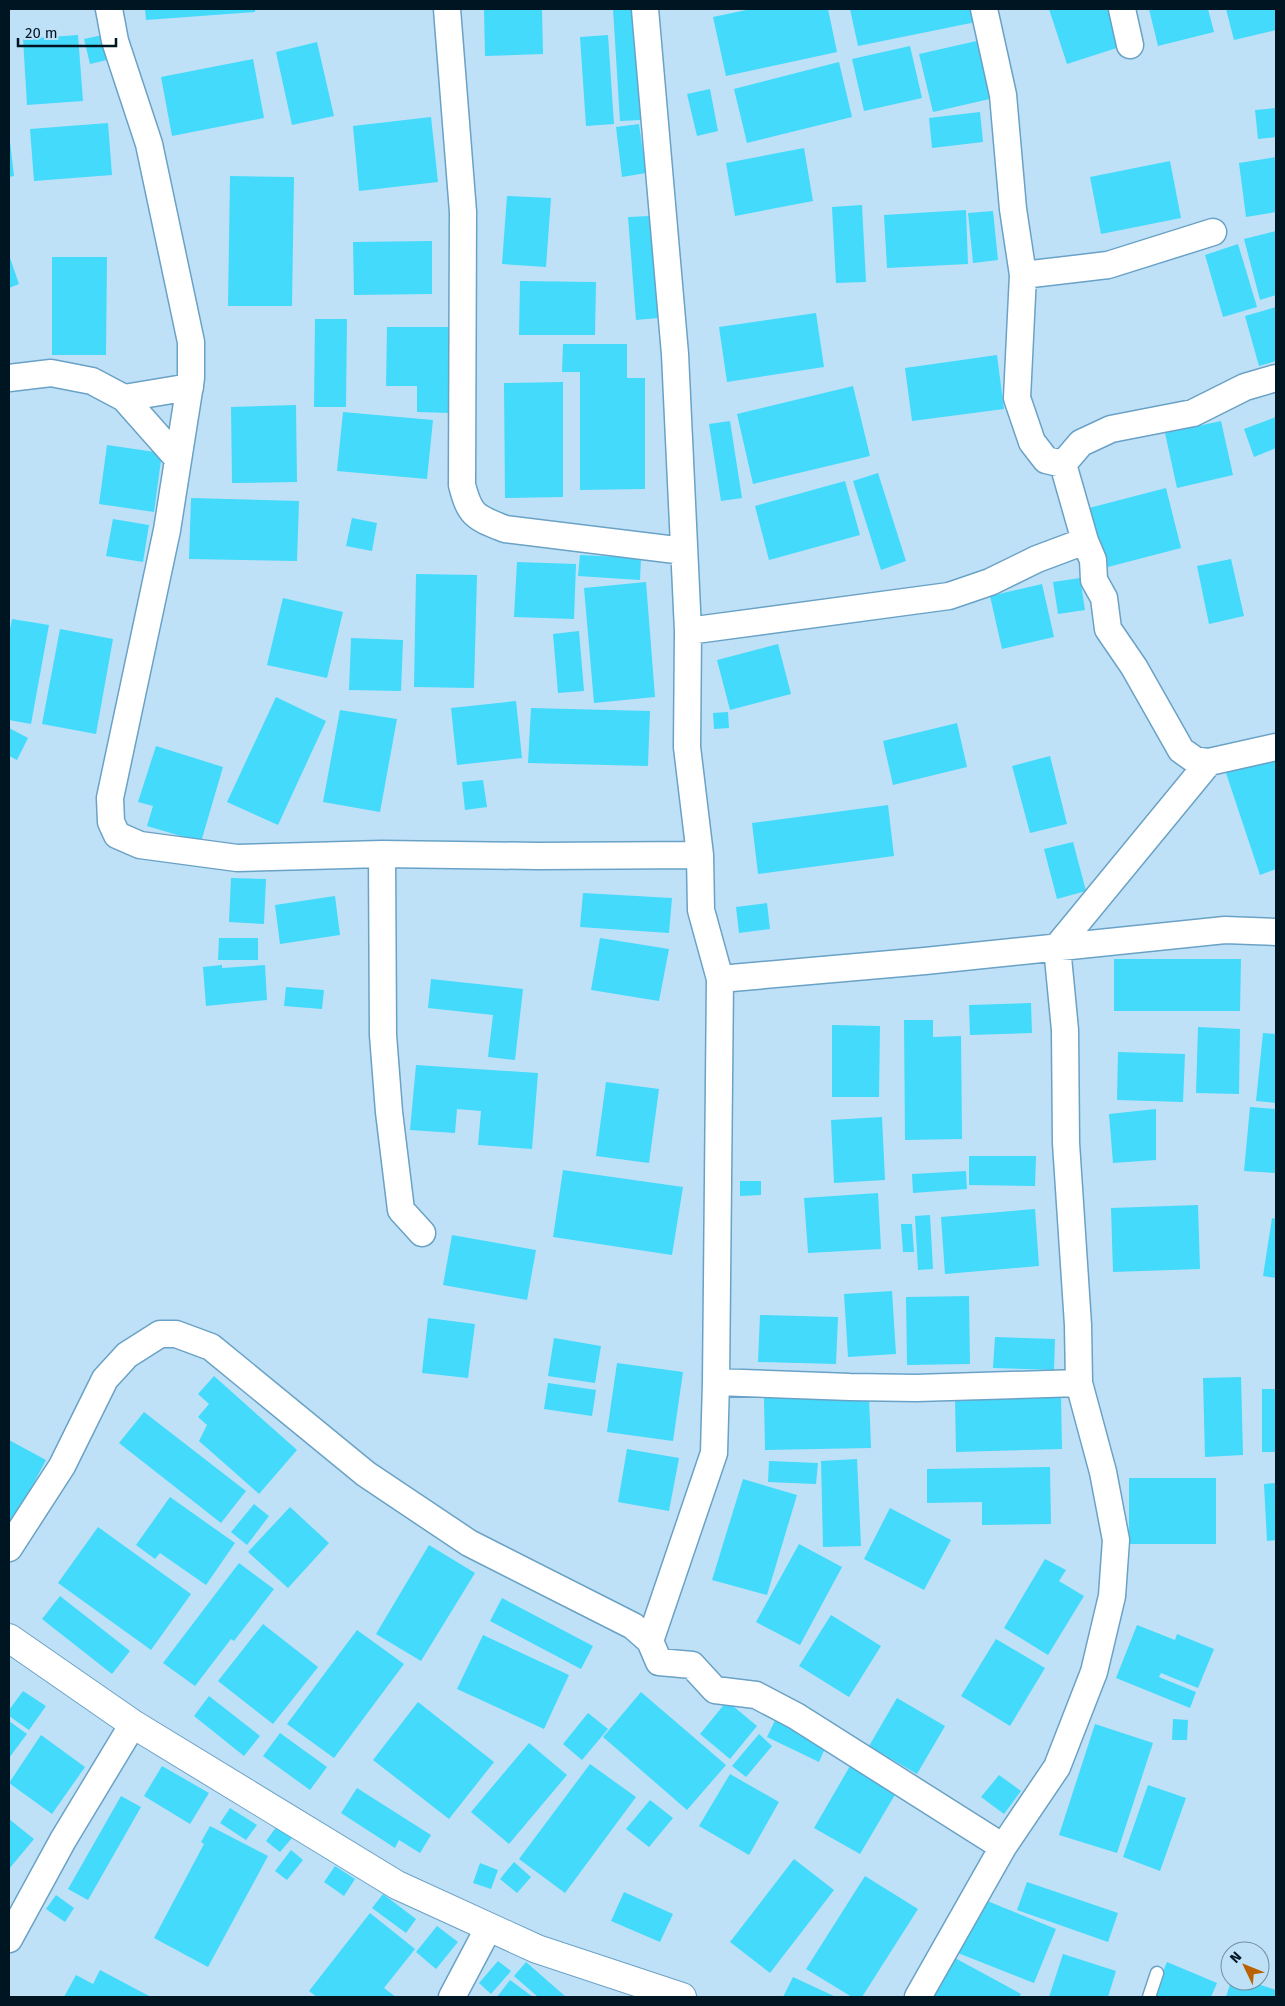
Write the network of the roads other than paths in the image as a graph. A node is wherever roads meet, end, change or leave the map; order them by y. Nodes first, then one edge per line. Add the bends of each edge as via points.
1 (109, 9) edge
2 (446, 9) edge
3 (645, 9) edge
4 (984, 9) edge
5 (1122, 9) edge
6 (1130, 45) dead end
7 (1213, 232) dead end
8 (1023, 275) junction
9 (9, 378) edge
10 (1276, 378) edge
11 (190, 387) junction
12 (124, 398) junction
13 (178, 459) junction
14 (1063, 464) junction
15 (1085, 541) junction
16 (684, 551) junction
17 (688, 631) junction
18 (1276, 747) edge
19 (1209, 762) junction
20 (382, 854) junction
21 (700, 855) junction
22 (1276, 932) edge
23 (1057, 947) junction
24 (720, 979) junction
25 (422, 1233) dead end
26 (716, 1382) junction
27 (1079, 1383) junction
28 (9, 1548) edge
29 (9, 1638) edge
30 (650, 1641) junction
31 (133, 1724) junction
32 (1003, 1847) junction
33 (489, 1927) junction
34 (9, 1939) edge
35 (1158, 1973) dead end
36 (452, 1997) edge
37 (682, 1997) edge
38 (918, 1997) edge
39 (1149, 1997) edge

1 - 11 street via 114,41 149,144 191,342
2 - 16 street via 463,212 462,485 468,506 481,519 504,529
3 - 16 street via 675,354
4 - 8 street via 1003,95 1013,209
5 - 6 street
7 - 8 street via 1108,265
8 - 14 street via 1017,398 1032,442 1046,460
9 - 12 street via 51,373 92,381
10 - 14 street via 1245,387 1193,412 1111,429 1081,443
11 - 12 street
11 - 13 street
12 - 13 street
13 - 20 street via 167,530 110,798 111,822 118,835 140,845 237,858
14 - 15 street
15 - 17 street via 949,596
15 - 19 street via 1093,560 1094,580 1104,598 1108,629 1134,667 1181,750 1195,760
16 - 17 street
17 - 21 street via 687,747
18 - 19 street
19 - 23 street
20 - 21 street
20 - 25 street via 383,1035 389,1112 401,1210
21 - 24 street via 701,910
22 - 23 street via 1225,930
23 - 24 street
23 - 27 street via 1065,1030 1066,1143
24 - 26 street
26 - 27 street via 916,1388
26 - 30 street via 714,1453
27 - 32 street via 1103,1472 1116,1540 1112,1596 1094,1672 1057,1767
28 - 30 street via 62,1466 105,1379 126,1355 160,1334 176,1334 211,1347 366,1474 469,1543 633,1626
29 - 31 street
30 - 32 street via 659,1662 692,1665 715,1690 756,1695 804,1721
31 - 33 street via 397,1885
31 - 34 street via 63,1840
32 - 38 street
33 - 36 street
33 - 37 street via 537,1948
35 - 39 lane

